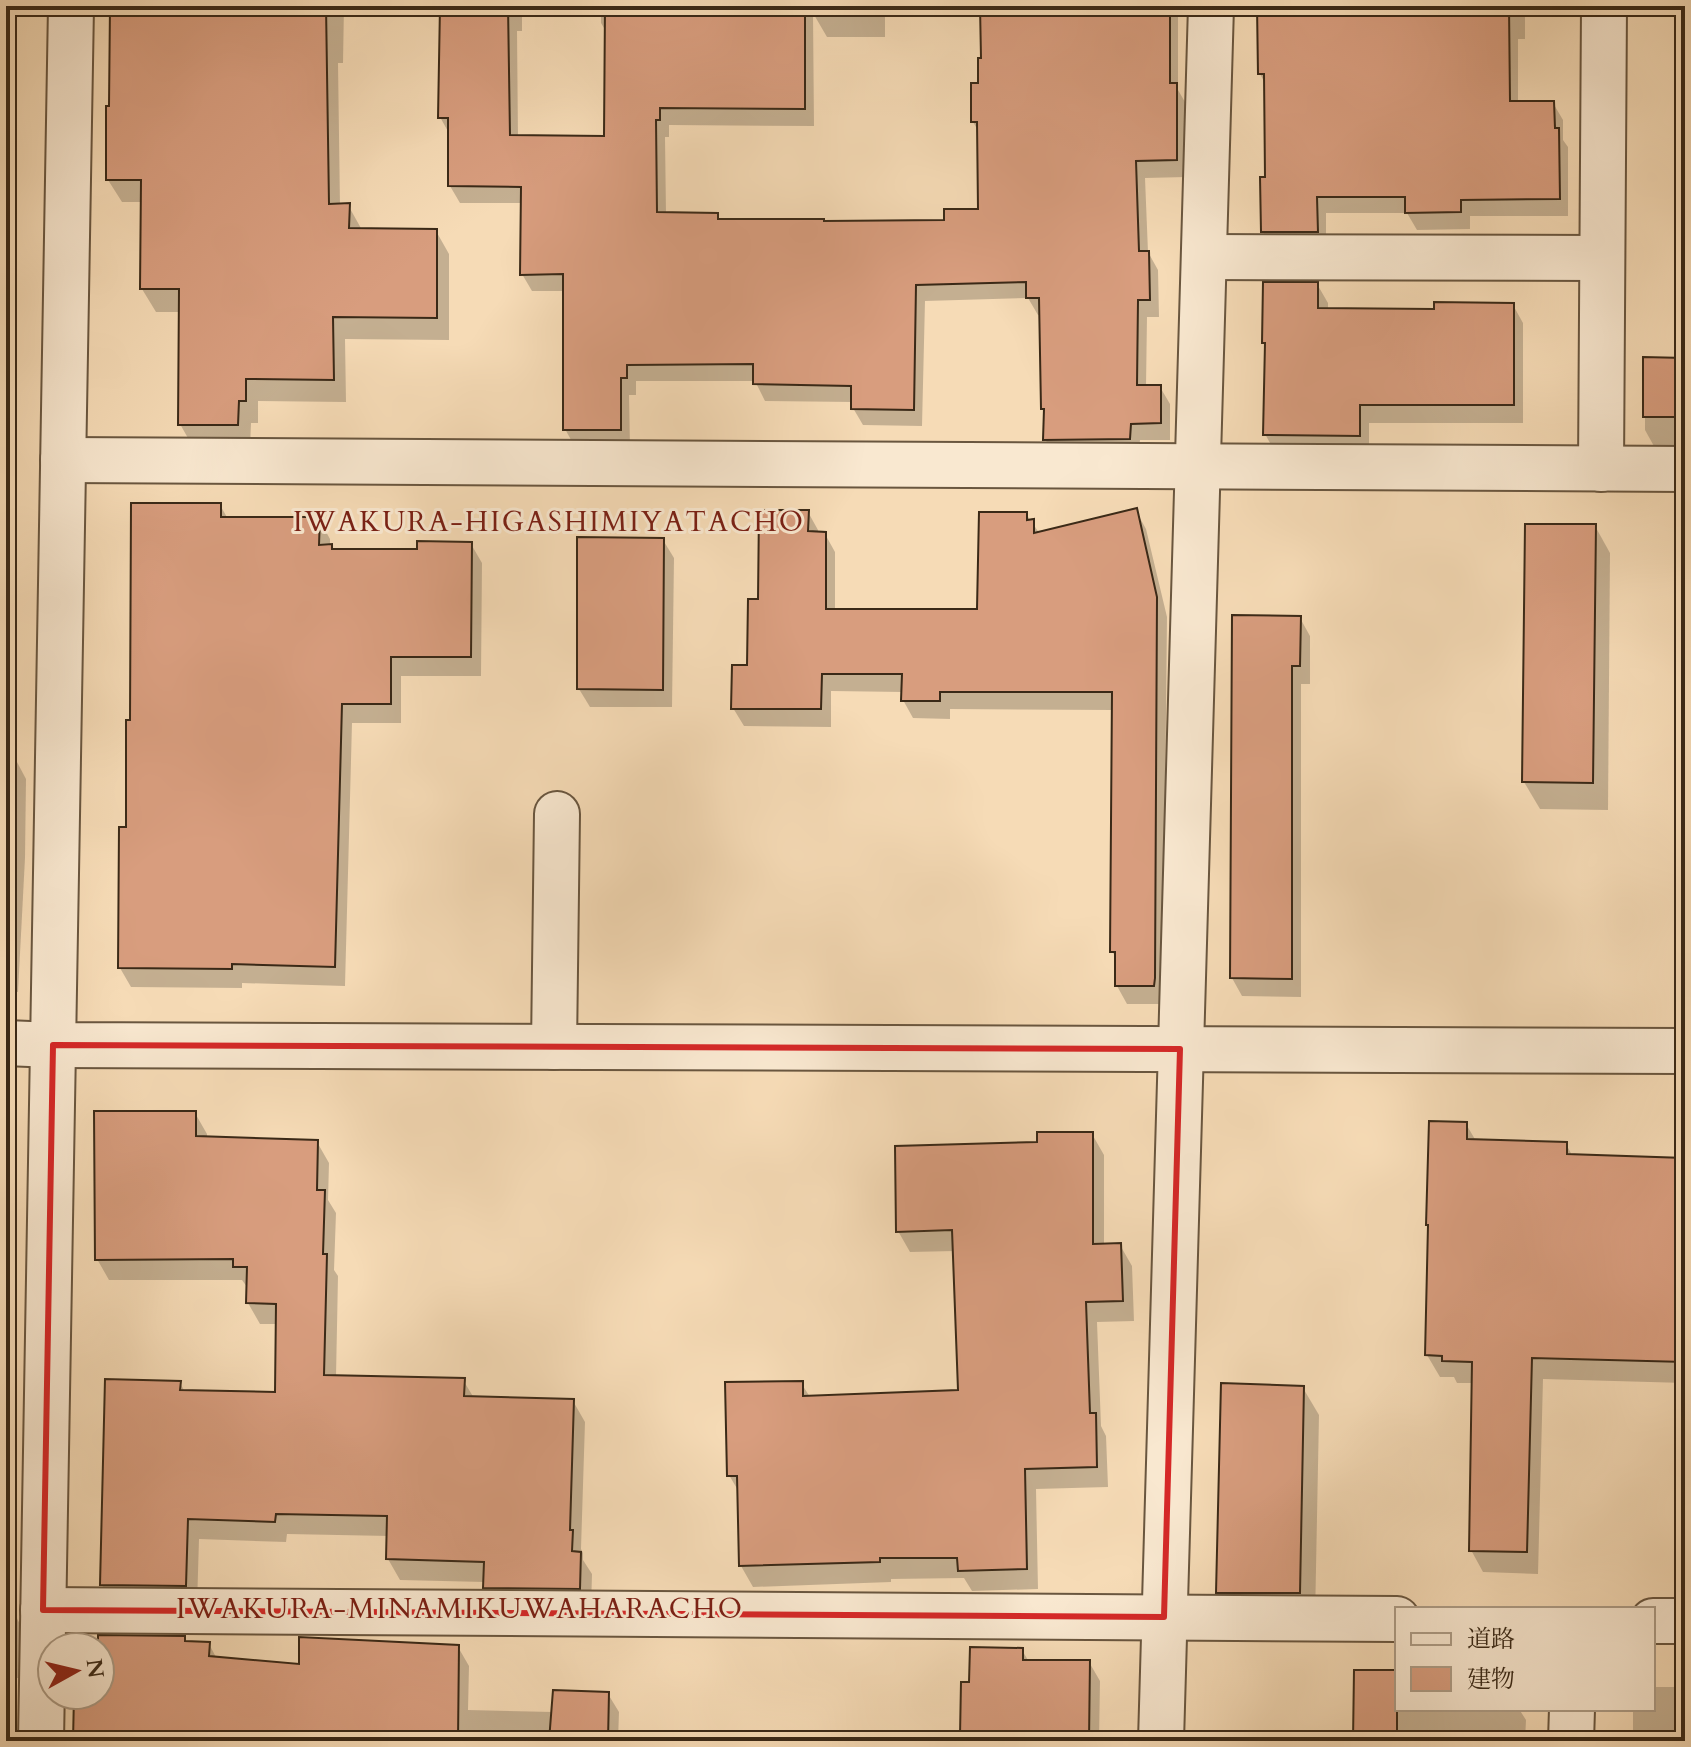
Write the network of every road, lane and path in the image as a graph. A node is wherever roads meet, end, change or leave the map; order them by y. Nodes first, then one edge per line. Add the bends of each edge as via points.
1 (71, 6) edge
2 (1211, 6) edge
3 (1604, 6) edge
4 (1204, 257) junction
5 (1602, 258) junction
6 (63, 460) junction
7 (1197, 467) junction
8 (1601, 469) junction
9 (1685, 469) edge
10 (557, 814) dead end
11 (6, 1043) edge
12 (53, 1045) junction
13 (554, 1047) junction
14 (1180, 1049) junction
15 (1685, 1051) edge
16 (43, 1610) junction
17 (1164, 1617) junction
18 (1395, 1619) edge
19 (1655, 1621) edge
20 (1685, 1621) edge
21 (1572, 1711) edge
22 (41, 1741) edge
23 (1161, 1741) edge
24 (1571, 1741) edge

1 - 6 street
2 - 4 street
3 - 5 street
4 - 5 street
4 - 7 street
5 - 8 street
6 - 7 street
6 - 12 street
7 - 8 street
7 - 14 street
8 - 9 street
10 - 13 street
11 - 12 street
12 - 13 street
12 - 16 street
13 - 14 street
14 - 15 street
14 - 17 street
16 - 17 street
16 - 22 street
17 - 18 street
17 - 23 street
19 - 20 street
21 - 24 street

